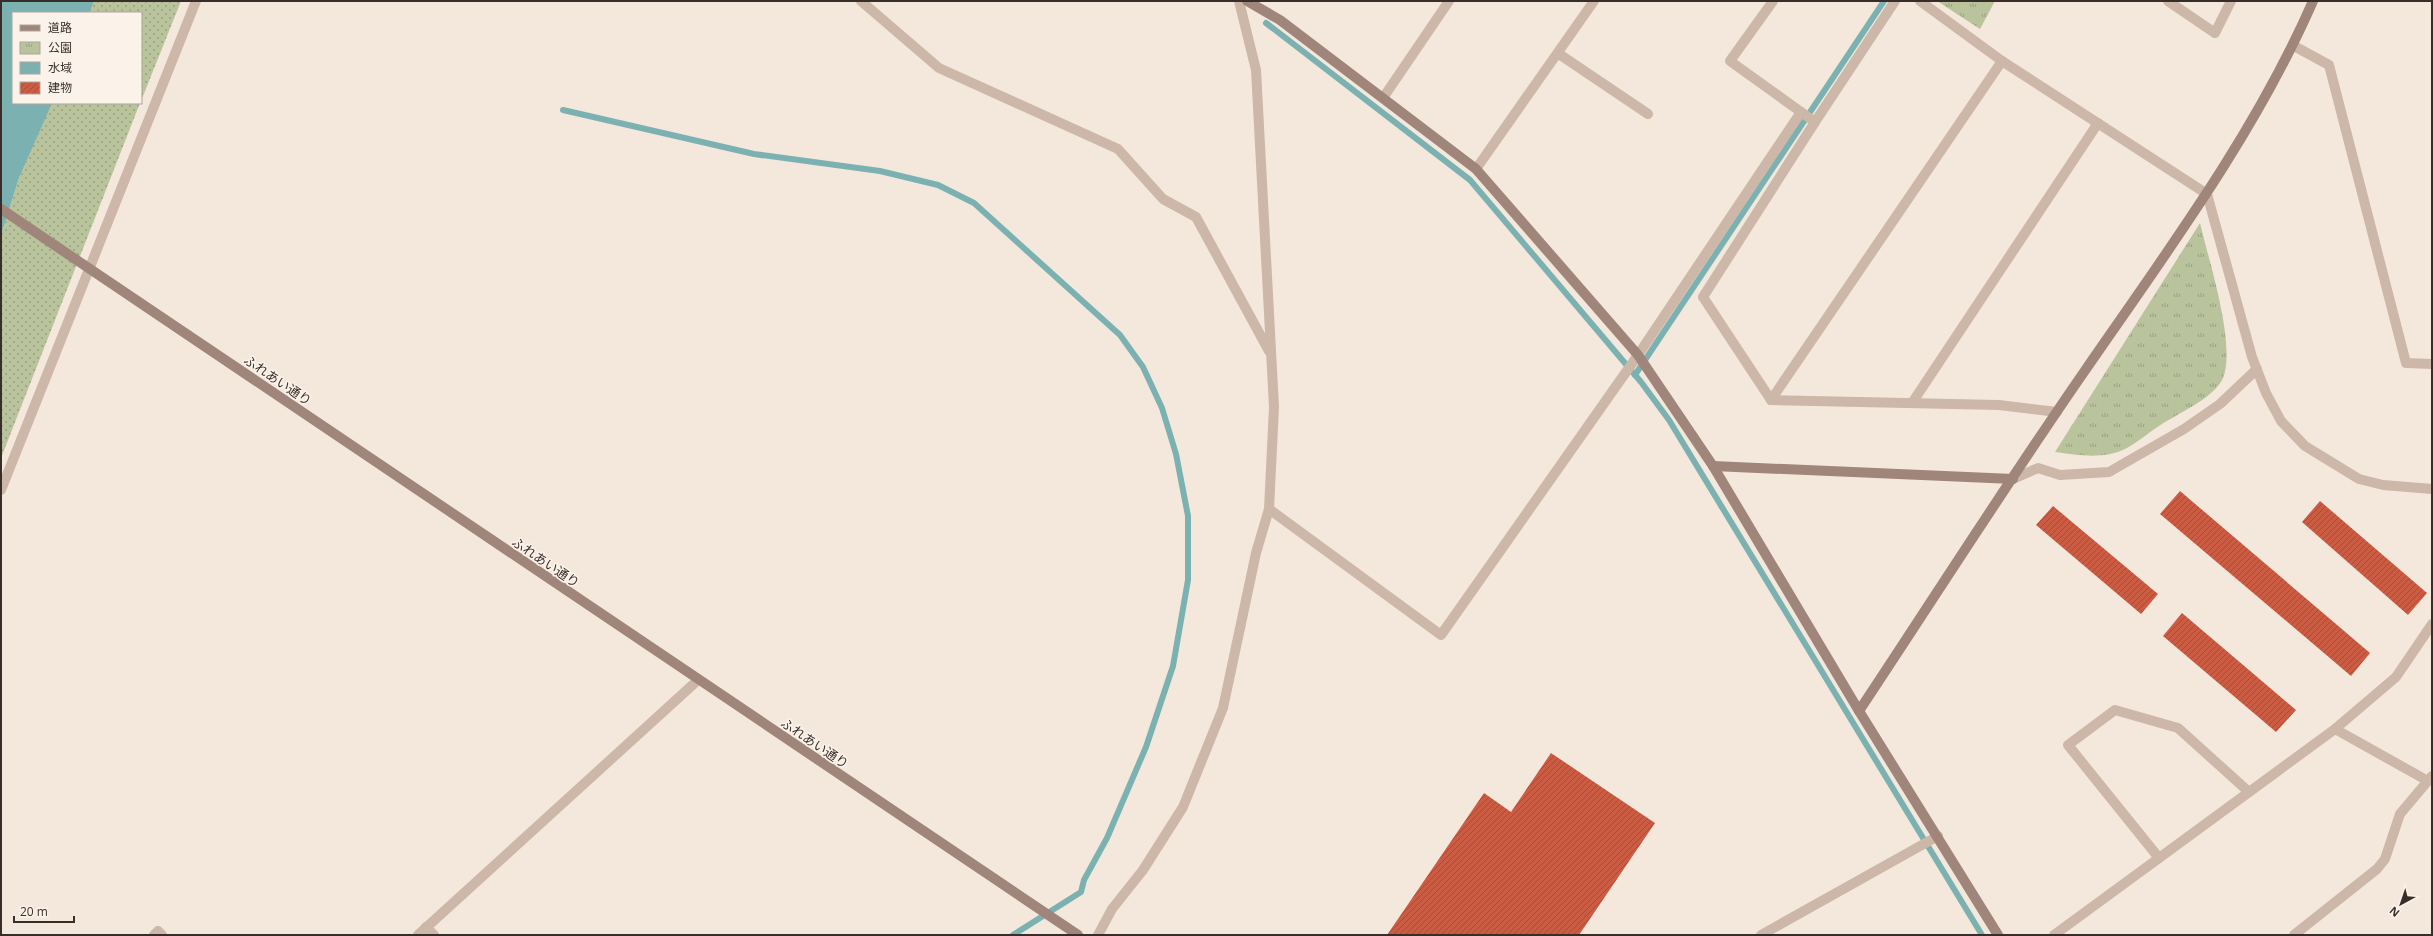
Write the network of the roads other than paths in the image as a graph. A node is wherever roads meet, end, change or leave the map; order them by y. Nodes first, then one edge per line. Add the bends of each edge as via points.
1 (196, 1) edge
2 (861, 1) edge
3 (1239, 1) edge
4 (1248, 1) edge
5 (1449, 1) edge
6 (1594, 1) edge
7 (1774, 1) edge
8 (1895, 1) edge
9 (1920, 1) edge
10 (2168, 1) edge
11 (2231, 1) edge
12 (2313, 1) edge
13 (2294, 46) junction
14 (1559, 54) junction
15 (2002, 61) junction
16 (1383, 98) junction
17 (1801, 112) junction
18 (1648, 114) dead end
19 (1815, 122) junction
20 (2098, 123) junction
21 (1476, 169) junction
22 (2206, 194) junction
23 (1, 209) edge
24 (89, 268) junction
25 (1271, 354) junction
26 (1638, 355) junction
27 (2432, 364) edge
28 (2257, 369) junction
29 (1771, 400) junction
30 (1912, 403) junction
31 (2057, 412) junction
32 (1713, 466) junction
33 (2013, 479) junction
34 (2432, 489) edge
35 (1, 490) edge
36 (1269, 509) junction
37 (2432, 624) edge
38 (698, 680) junction
39 (1859, 711) junction
40 (2335, 729) junction
41 (2430, 779) edge
42 (2249, 792) junction
43 (1938, 836) junction
44 (2159, 858) junction
45 (426, 927) junction
46 (154, 935) edge
47 (162, 935) edge
48 (418, 935) edge
49 (434, 935) edge
50 (1078, 935) edge
51 (1098, 935) edge
52 (1761, 935) edge
53 (1998, 935) edge
54 (2054, 935) edge
55 (2294, 935) edge

1 - 24 street
2 - 25 street via 939,68 1118,149 1163,199 1196,218
3 - 25 street via 1256,70
4 - 16 street via 1280,20
5 - 16 street
6 - 14 street
7 - 17 street via 1730,61
8 - 19 street
9 - 15 street
10 - 11 street via 2215,33
12 - 13 street
13 - 22 street
13 - 27 street via 2328,65 2406,363
14 - 18 street
14 - 21 street
15 - 20 street
15 - 29 street
16 - 21 street
17 - 19 street
17 - 26 street
19 - 29 street via 1703,297
20 - 22 street
20 - 30 street
21 - 26 street
22 - 28 street
22 - 31 street
23 - 24 street, ふれあい通り
24 - 35 street
24 - 38 street, ふれあい通り
25 - 36 street via 1274,407
26 - 32 street
26 - 36 street via 1442,635
28 - 33 street via 2220,404 2190,425 2109,472 2060,474 2038,468
28 - 34 street via 2281,421 2305,446 2358,479 2383,485
29 - 30 street
30 - 31 street via 1999,405
31 - 33 street
32 - 33 street
32 - 39 street
33 - 39 street
36 - 51 street via 1256,553 1223,708 1183,807 1143,870 1112,909
37 - 40 street via 2396,677
38 - 45 street
38 - 50 street, ふれあい通り
39 - 43 street
40 - 41 street
40 - 42 street
41 - 55 street via 2400,814 2385,859 2377,869
42 - 44 street
42 - 44 street via 2178,728 2115,710 2068,746
43 - 52 street
43 - 53 street
44 - 54 street
45 - 48 street
45 - 49 street
46 - 47 street via 158,931

